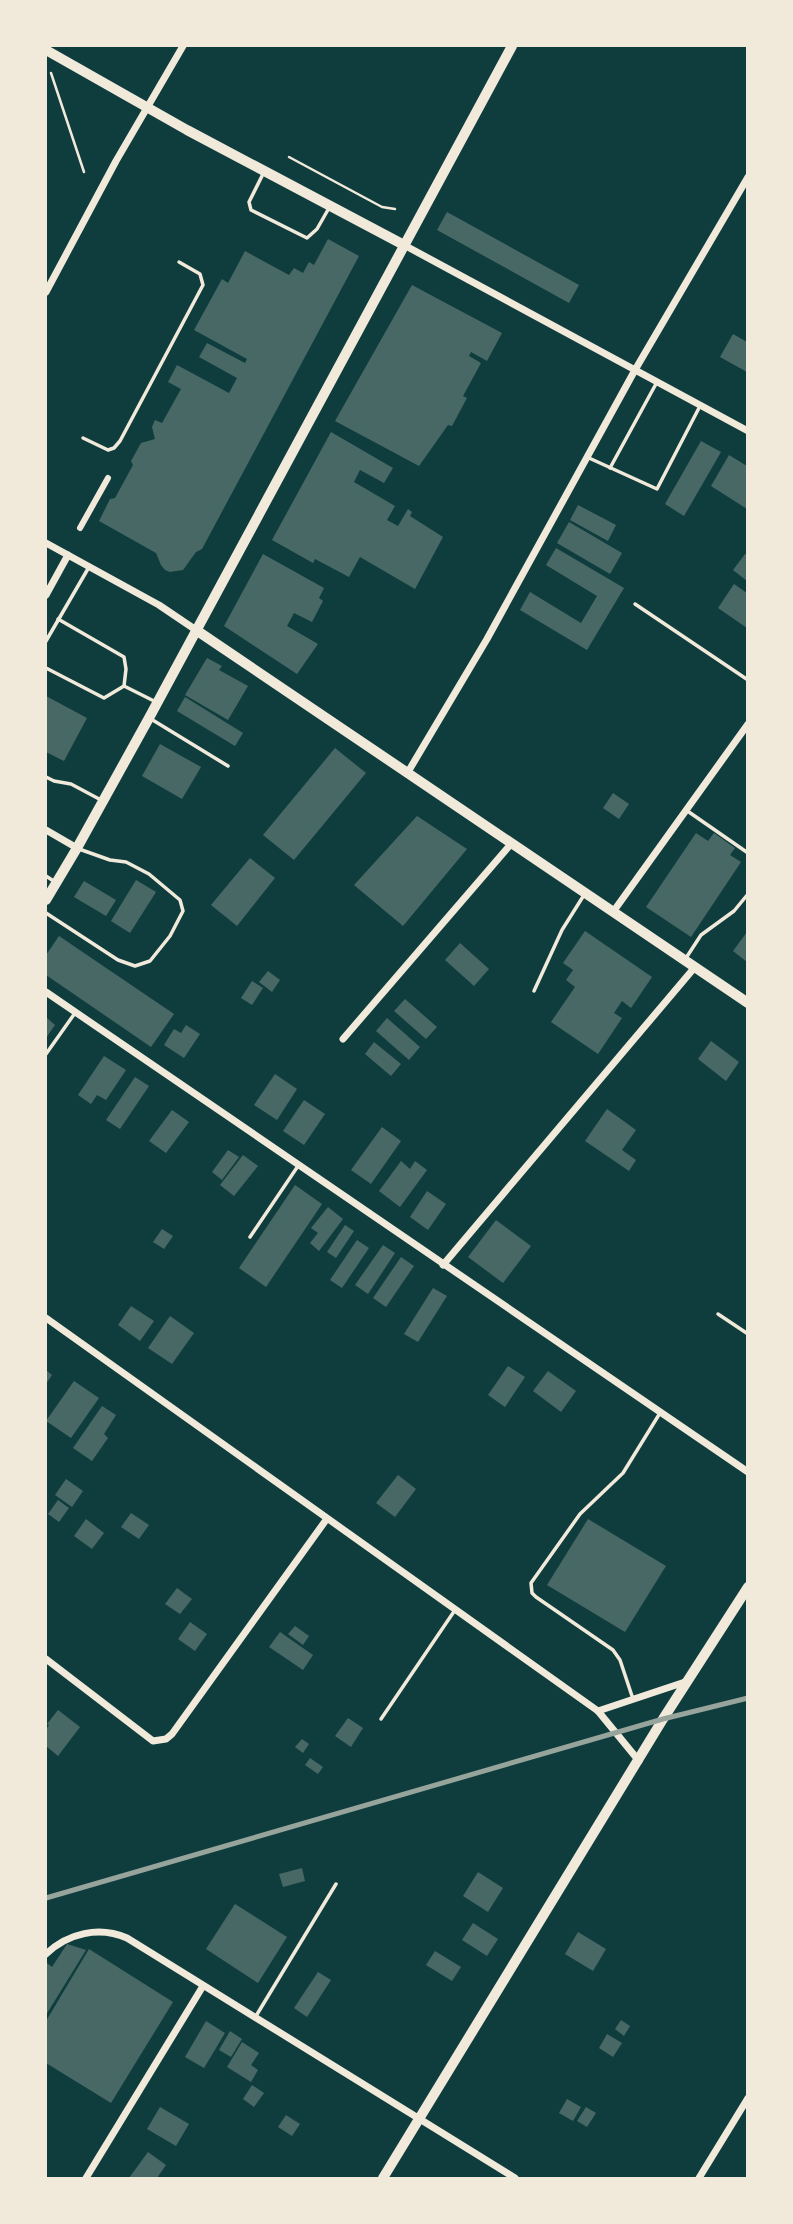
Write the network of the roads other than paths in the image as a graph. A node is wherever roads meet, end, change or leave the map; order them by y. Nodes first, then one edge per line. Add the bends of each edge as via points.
1 (183, 46) edge
2 (512, 46) edge
3 (46, 50) edge
4 (147, 107) junction
5 (265, 171) junction
6 (747, 177) edge
7 (330, 206) junction
8 (404, 246) junction
9 (179, 262) dead end
10 (46, 292) edge
11 (635, 370) junction
12 (657, 382) junction
13 (700, 405) junction
14 (747, 431) edge
15 (83, 438) dead end
16 (587, 457) junction
17 (610, 468) junction
18 (108, 478) dead end
19 (80, 528) dead end
20 (46, 543) edge
21 (68, 555) junction
22 (89, 567) junction
23 (46, 595) edge
24 (635, 604) dead end
25 (58, 619) junction
26 (196, 629) junction
27 (46, 641) edge
28 (46, 668) edge
29 (747, 680) edge
30 (124, 686) junction
31 (157, 702) junction
32 (149, 718) junction
33 (747, 724) edge
34 (228, 766) dead end
35 (408, 772) junction
36 (46, 777) edge
37 (103, 801) junction
38 (686, 810) junction
39 (46, 830) edge
40 (511, 844) junction
41 (77, 848) junction
42 (747, 853) edge
43 (46, 876) edge
44 (57, 883) junction
45 (585, 893) junction
46 (747, 894) edge
47 (46, 900) edge
48 (613, 912) junction
49 (46, 913) edge
50 (685, 960) junction
51 (695, 967) junction
52 (534, 991) dead end
53 (46, 992) edge
54 (747, 1003) edge
55 (75, 1013) junction
56 (343, 1039) dead end
57 (46, 1054) edge
58 (298, 1166) junction
59 (250, 1237) dead end
60 (443, 1265) junction
61 (718, 1314) dead end
62 (46, 1318) edge
63 (747, 1334) edge
64 (660, 1413) junction
65 (747, 1472) edge
66 (326, 1520) junction
67 (747, 1587) edge
68 (455, 1610) junction
69 (46, 1659) edge
70 (690, 1680) junction
71 (634, 1699) junction
72 (598, 1711) junction
73 (382, 1719) dead end
74 (639, 1761) junction
75 (336, 1884) dead end
76 (46, 1954) edge
77 (203, 1986) junction
78 (255, 2018) junction
79 (747, 2098) edge
80 (420, 2120) junction
81 (86, 2179) edge
82 (383, 2179) edge
83 (515, 2179) edge
84 (699, 2179) edge

1 - 4 street
2 - 8 street
3 - 4 street
4 - 5 street
4 - 10 street
5 - 7 street
5 - 7 lane via 249,202 251,210 303,238 311,235
6 - 11 street
7 - 8 street
8 - 11 street
8 - 26 street
9 - 15 lane via 200,274 203,285 125,430 108,450
11 - 12 street
11 - 16 street
12 - 13 street
12 - 17 lane
13 - 14 street
13 - 17 lane via 657,489
16 - 17 lane
16 - 35 street
18 - 19 street
20 - 21 street
21 - 22 street
21 - 23 street
22 - 25 lane
22 - 26 street
24 - 29 lane
25 - 27 lane
25 - 30 lane via 124,657
26 - 31 street
26 - 35 street
28 - 30 lane via 104,698
30 - 31 lane
31 - 32 street
32 - 34 lane
32 - 37 street
33 - 38 street
35 - 40 street
36 - 37 lane
37 - 41 street
38 - 42 lane
38 - 48 street
39 - 41 street
40 - 45 street
40 - 56 street
41 - 44 street
41 - 49 lane via 149,874 180,900 183,911 150,961 135,966 118,960
43 - 44 lane
44 - 47 street
45 - 48 street
45 - 52 lane
46 - 50 lane via 734,911 701,935
48 - 50 street
50 - 51 street
51 - 54 street
51 - 60 street
53 - 55 street
55 - 57 lane
55 - 58 street
58 - 59 lane
58 - 60 street
60 - 64 street
61 - 63 lane
62 - 66 street
64 - 65 street
64 - 71 lane via 622,1473 580,1514 531,1583 536,1597 613,1650
66 - 68 street
66 - 69 street via 166,1739 153,1741
67 - 70 street
68 - 72 street
68 - 73 lane
70 - 71 street
70 - 74 street
71 - 72 street
72 - 74 street
74 - 80 street
75 - 78 lane
76 - 77 street via 65,1938 117,1933
77 - 78 street
77 - 81 street
78 - 80 street
79 - 84 street
80 - 82 street
80 - 83 street

